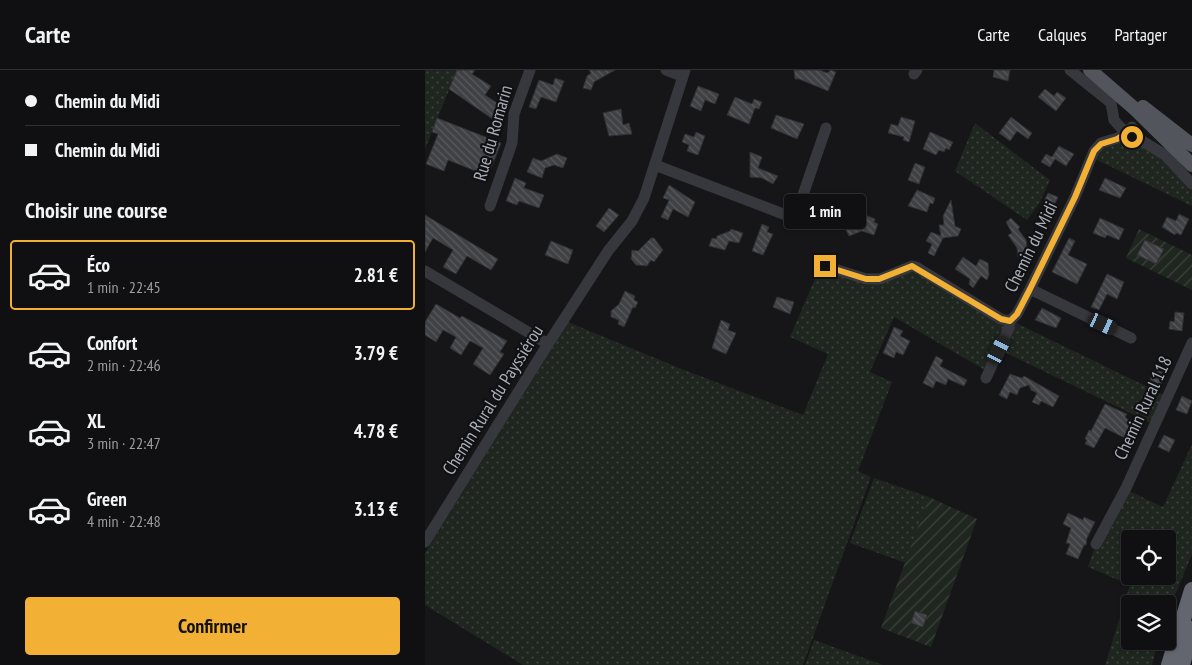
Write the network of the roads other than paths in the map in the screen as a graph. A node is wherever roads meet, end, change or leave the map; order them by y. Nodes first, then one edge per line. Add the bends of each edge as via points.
1 (530, 70) edge
2 (666, 70) edge
3 (1070, 70) edge
4 (1090, 70) edge
5 (1095, 70) edge
6 (684, 73) edge
7 (1135, 109) junction
8 (1147, 121) junction
9 (826, 128) dead end
10 (1129, 130) junction
11 (1192, 145) edge
12 (655, 165) junction
13 (1192, 165) edge
14 (1192, 184) edge
15 (490, 206) dead end
16 (825, 266) dead end
17 (425, 271) edge
18 (1030, 289) junction
19 (1010, 321) junction
20 (1131, 338) dead end
21 (1192, 343) edge
22 (548, 344) junction
23 (986, 378) dead end
24 (425, 542) edge
25 (1096, 544) dead end
26 (1192, 590) edge
27 (1192, 629) edge
28 (1192, 646) edge
29 (1169, 665) edge
30 (1183, 665) edge

1 - 15 street, Rue du Romarin via 514,114 512,143
2 - 6 street
3 - 10 street via 1111,103 1115,120
4 - 7 main road
5 - 11 main road
6 - 12 street, Chemin Rural du Payssiérou
7 - 8 main road
7 - 10 street
8 - 10 street, Chemin du Midi
8 - 13 main road
9 - 12 street via 796,215 791,217
10 - 14 street via 1158,150
10 - 18 street, Chemin du Midi via 1094,151
12 - 22 street, Chemin Rural du Payssiérou via 632,221
16 - 19 street via 866,279 879,279 912,266 1001,319
17 - 22 street
18 - 19 street, Chemin du Midi
18 - 20 street
19 - 23 street, Chemin du Midi
21 - 25 street, Chemin Rural 118 via 1126,488
22 - 24 street, Chemin Rural du Payssiérou
26 - 29 highway
27 - 30 highway
28 - 30 highway

